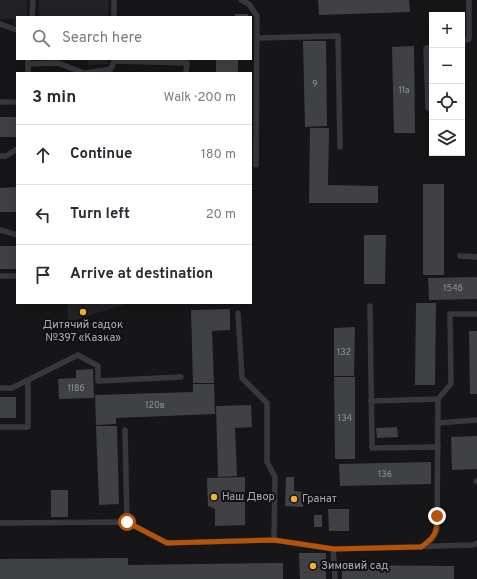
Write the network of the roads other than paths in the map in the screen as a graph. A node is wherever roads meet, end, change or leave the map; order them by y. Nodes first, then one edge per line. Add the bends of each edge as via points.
1 (33, 0) edge
2 (114, 0) edge
3 (241, 0) edge
4 (469, 0) edge
5 (32, 16) edge
6 (114, 16) edge
7 (0, 24) edge
8 (16, 30) edge
9 (258, 38) junction
10 (465, 40) edge
11 (429, 48) edge
12 (115, 60) edge
13 (28, 62) edge
14 (82, 72) edge
15 (92, 72) edge
16 (186, 72) edge
17 (0, 102) edge
18 (16, 102) edge
19 (428, 108) dead end
20 (340, 147) dead end
21 (16, 150) edge
22 (0, 156) edge
23 (256, 165) dead end
24 (0, 230) edge
25 (16, 235) edge
26 (460, 256) dead end
27 (477, 257) edge
28 (0, 276) edge
29 (16, 276) edge
30 (370, 306) dead end
31 (238, 312) dead end
32 (477, 314) edge
33 (181, 377) dead end
34 (28, 380) junction
35 (0, 388) edge
36 (438, 399) junction
37 (371, 401) junction
38 (477, 420) edge
39 (438, 423) junction
40 (0, 427) edge
41 (125, 430) dead end
42 (438, 447) junction
43 (127, 522) junction
44 (0, 523) edge
45 (274, 540) junction
46 (477, 543) edge
47 (421, 547) junction
48 (334, 549) junction
49 (335, 579) edge

1 - 5 lane
2 - 6 lane
3 - 9 lane via 249,4 257,16
4 - 10 lane via 469,39
7 - 8 lane
9 - 20 lane via 338,36
9 - 23 lane
11 - 19 lane via 426,48
12 - 15 lane via 111,69
12 - 16 lane via 186,63
13 - 14 lane via 58,63
17 - 18 lane
21 - 22 lane via 6,156
24 - 25 lane
26 - 27 lane
28 - 29 lane
30 - 37 lane
31 - 45 lane via 242,378 266,403 267,462 275,478
32 - 36 lane via 450,314 451,384
33 - 34 lane via 98,381 98,366 78,355
34 - 35 lane via 12,388
34 - 40 lane via 28,427
36 - 37 lane
36 - 39 lane
37 - 42 lane via 372,448
38 - 39 lane
39 - 42 lane
41 - 43 lane
42 - 47 lane via 437,530 432,539
43 - 44 lane
43 - 45 lane via 167,543
45 - 48 lane
46 - 47 lane
47 - 48 lane
48 - 49 lane

